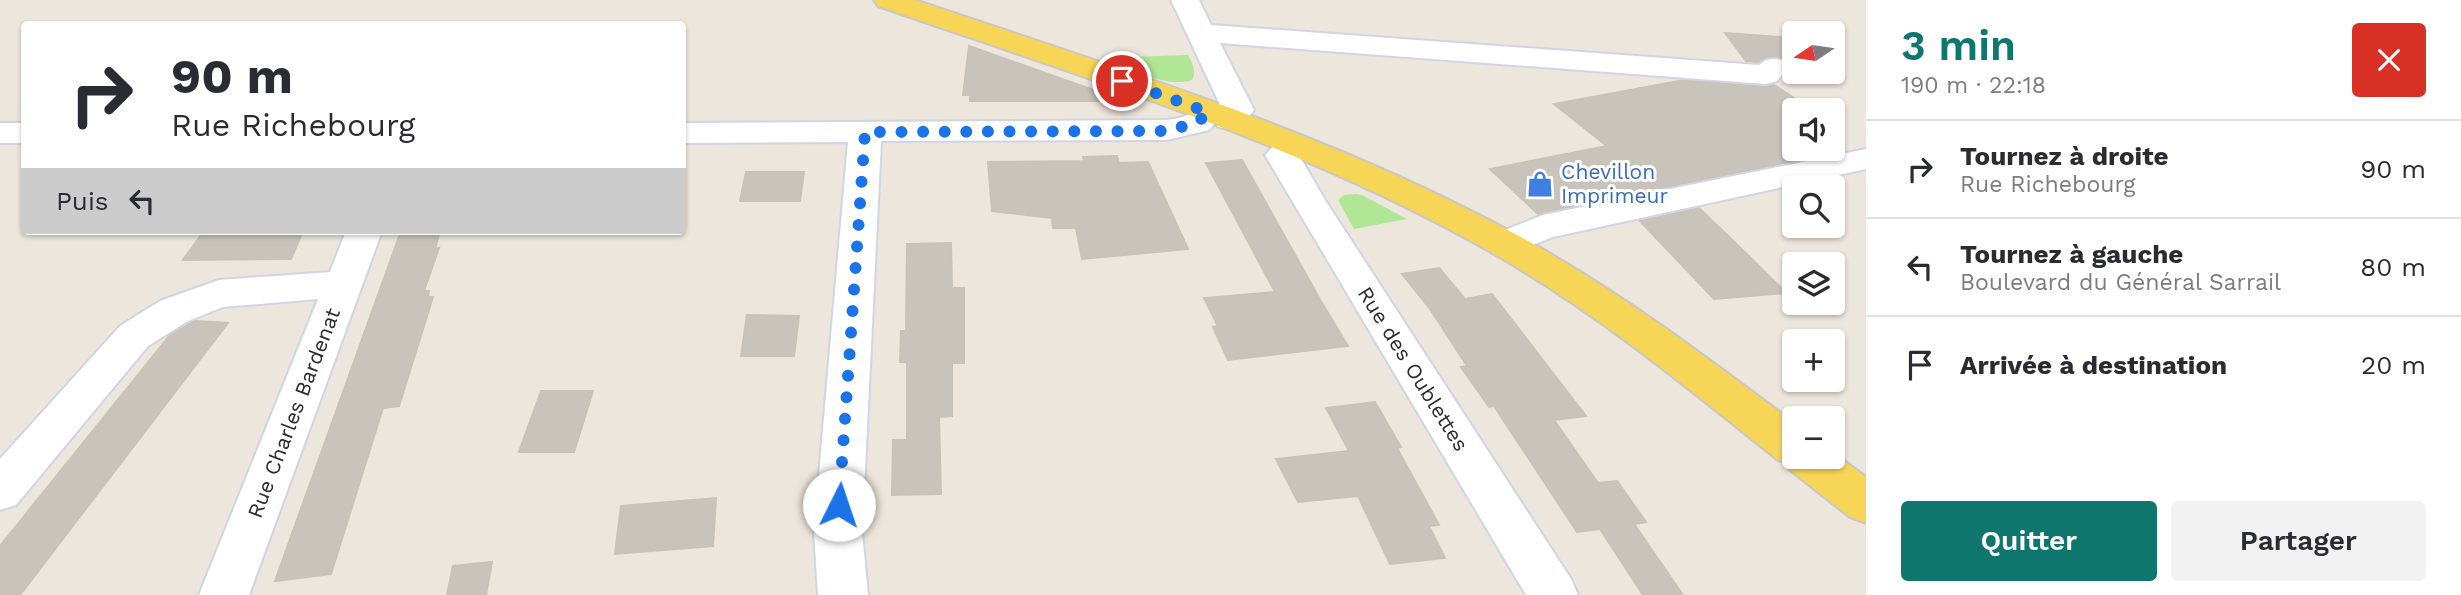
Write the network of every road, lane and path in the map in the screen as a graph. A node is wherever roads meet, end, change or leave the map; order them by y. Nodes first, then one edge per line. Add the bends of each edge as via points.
1 (888, 0) edge
2 (1185, 0) edge
3 (1201, 33) junction
4 (1774, 67) dead end
5 (1231, 120) junction
6 (865, 132) junction
7 (0, 133) edge
8 (21, 133) edge
9 (686, 133) edge
10 (1293, 145) junction
11 (1866, 159) edge
12 (362, 235) edge
13 (1505, 244) junction
14 (344, 284) junction
15 (1782, 438) edge
16 (1822, 469) edge
17 (0, 491) edge
18 (1866, 503) edge
19 (224, 595) edge
20 (843, 595) edge
21 (1553, 595) edge

1 - 5 main road
2 - 3 street
3 - 4 street via 1766,75
3 - 5 street via 1238,110
5 - 6 street via 1198,122 1167,131
5 - 10 main road
6 - 9 street
6 - 20 street via 838,532
7 - 8 street
10 - 13 main road via 1429,204
10 - 21 street, Rue des Oublettes via 1282,155 1301,188
11 - 13 street via 1543,227
12 - 14 street, Rue Charles Bardenat
13 - 15 main road via 1663,349
14 - 17 street via 219,294 174,311 134,336
14 - 19 street, Rue Charles Bardenat
16 - 18 main road

